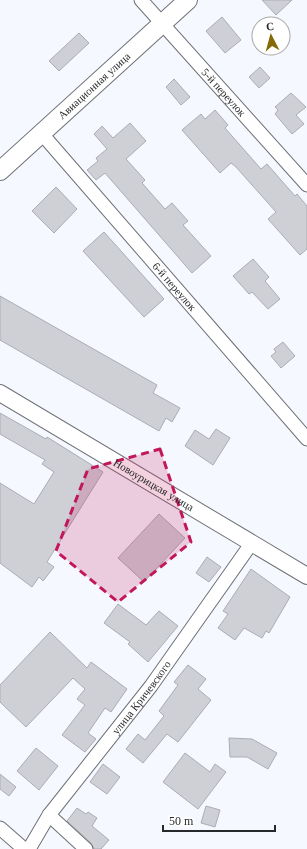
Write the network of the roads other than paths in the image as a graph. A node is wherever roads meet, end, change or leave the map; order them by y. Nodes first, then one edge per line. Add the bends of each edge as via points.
1 (141, 0) edge
2 (188, 0) edge
3 (163, 23) junction
4 (42, 134) junction
5 (0, 171) edge
6 (307, 185) edge
7 (0, 393) edge
8 (307, 439) edge
9 (251, 544) junction
10 (307, 576) edge
11 (49, 815) junction
12 (0, 828) edge
13 (24, 849) edge
14 (29, 849) edge
15 (86, 849) edge

1 - 3 street, 5-й переулок
2 - 3 main road, Авиационная улица
3 - 4 main road, Авиационная улица
3 - 6 street, 5-й переулок
4 - 5 main road, Авиационная улица
4 - 8 street, 6-й переулок
7 - 9 street, Новоурицкая улица
9 - 10 street, Новоурицкая улица
9 - 11 street, улица Кричевского via 151,686
11 - 14 street, улица Кричевского
11 - 15 street
12 - 13 street

